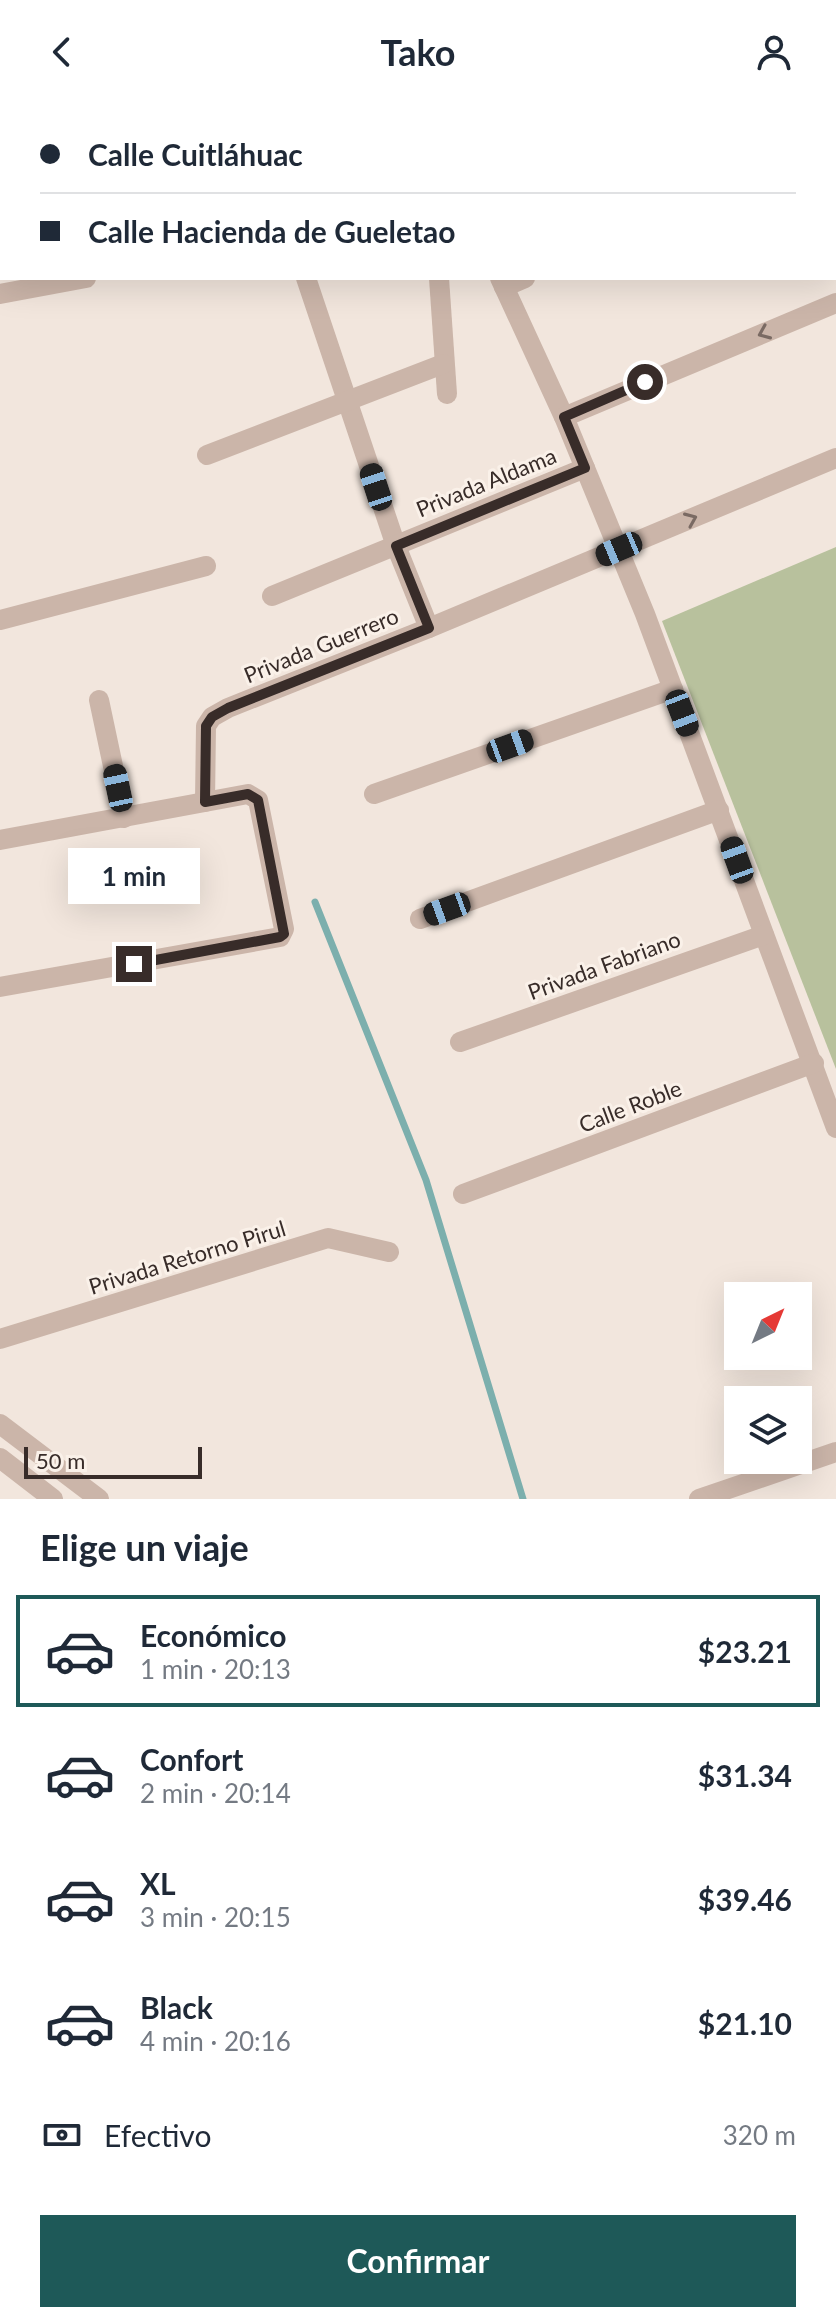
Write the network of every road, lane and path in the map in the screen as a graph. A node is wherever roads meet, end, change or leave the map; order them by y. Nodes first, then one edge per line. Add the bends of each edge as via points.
1 (75, 280) edge
2 (307, 280) edge
3 (439, 280) edge
4 (502, 282) edge
5 (0, 294) edge
6 (836, 303) edge
7 (443, 364) junction
8 (447, 394) dead end
9 (347, 399) junction
10 (564, 417) junction
11 (207, 455) dead end
12 (836, 458) edge
13 (585, 468) junction
14 (396, 546) junction
15 (619, 549) junction
16 (206, 566) dead end
17 (272, 596) dead end
18 (0, 620) edge
19 (429, 628) junction
20 (673, 689) junction
21 (99, 700) dead end
22 (374, 794) dead end
23 (205, 802) junction
24 (719, 810) junction
25 (124, 818) junction
26 (0, 840) edge
27 (420, 919) dead end
28 (764, 935) junction
29 (0, 987) edge
30 (460, 1042) dead end
31 (814, 1063) junction
32 (836, 1128) edge
33 (463, 1194) dead end
34 (389, 1252) dead end
35 (0, 1339) edge
36 (0, 1424) edge
37 (36, 1449) junction
38 (836, 1452) edge
39 (0, 1458) edge
40 (9, 1472) edge
41 (53, 1499) edge
42 (99, 1499) edge
43 (699, 1499) edge

1 - 5 street
2 - 9 street
3 - 7 street
4 - 10 street
6 -> 10 street
7 - 8 street
7 - 9 street
9 - 11 street
9 - 14 street
10 - 13 street
15 -> 12 street, Privada Guerrero
13 - 14 street, Privada Aldama
13 - 15 street
14 - 17 street, Privada Aldama
14 - 19 street
15 - 19 street, Privada Guerrero
15 - 20 street
16 - 18 street
19 - 23 street, Privada Guerrero via 212,717 206,726
20 - 22 street
20 - 24 street
21 - 25 street
23 - 25 street
23 - 29 street via 248,794 258,800 284,934
24 - 27 street
24 - 28 street
25 - 26 street
28 - 30 street, Privada Fabriano
28 - 31 street
31 - 32 street
31 - 33 street, Calle Roble
34 - 35 street, Privada Retorno Pirul via 328,1238
36 - 37 street
37 - 40 street
37 - 42 street
38 - 43 street
39 - 40 street
40 - 41 street

